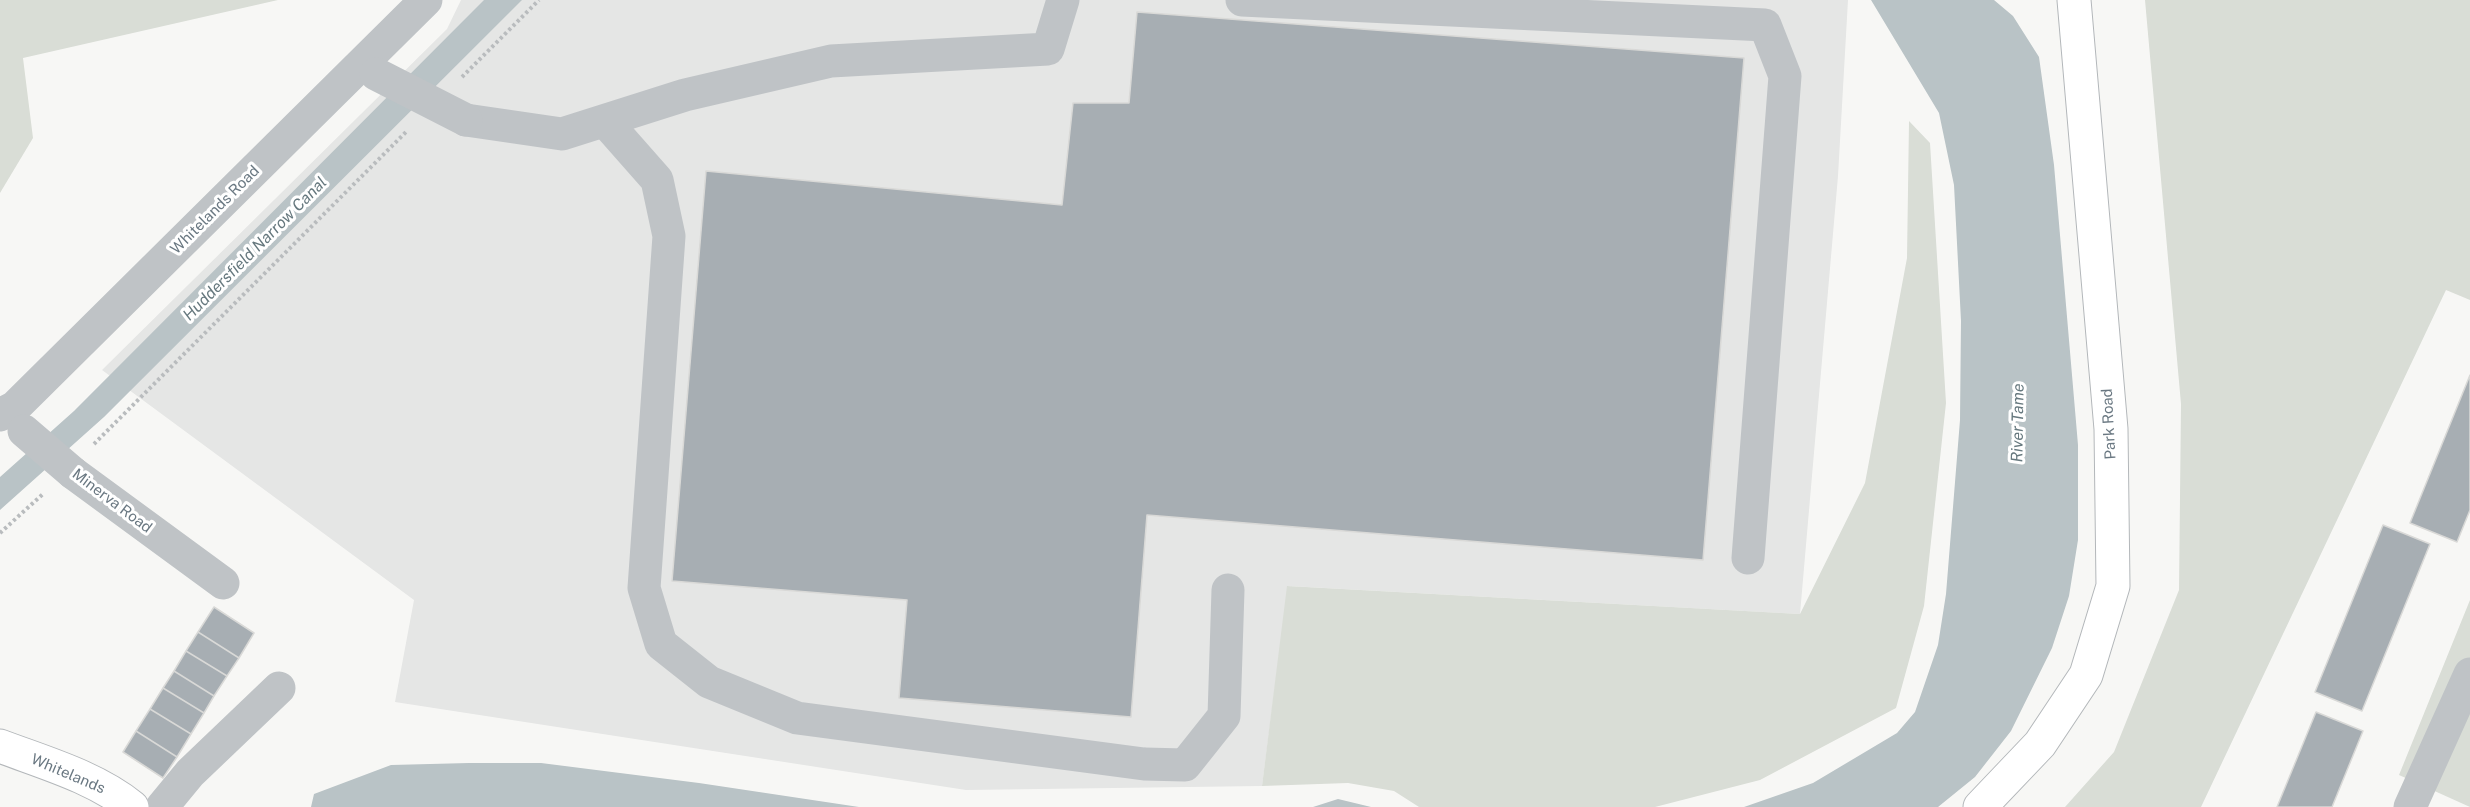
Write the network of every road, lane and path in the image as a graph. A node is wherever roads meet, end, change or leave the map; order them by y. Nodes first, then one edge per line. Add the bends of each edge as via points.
1 (426, 0) edge
2 (539, 0) edge
3 (1063, 0) edge
4 (1242, 0) edge
5 (2074, 0) edge
6 (371, 68) junction
7 (455, 84) dead end
8 (605, 121) junction
9 (412, 126) dead end
10 (13, 417) edge
11 (91, 446) dead end
12 (61, 481) junction
13 (0, 533) edge
14 (1748, 558) dead end
15 (223, 583) dead end
16 (1228, 590) dead end
17 (2470, 674) edge
18 (279, 688) dead end
19 (0, 746) edge
20 (132, 807) edge
21 (162, 807) edge
22 (1980, 807) edge
23 (2410, 807) edge

1 - 6 street, Whitelands Road
2 - 7 path
3 - 8 street via 1048,49 831,61 685,95
4 - 14 street via 1765,25 1785,76
5 - 22 main road, Park Road via 2111,429 2113,586 2086,675 2040,744
6 - 8 street, bridge via 466,120 562,134
6 - 10 street, Whitelands Road
8 - 16 street via 657,180 669,236 645,588 661,644 709,682 797,718 1144,764 1185,765 1224,716
9 - 11 path
10 - 12 street, Minerva Road, bridge
12 - 13 path
12 - 15 street, Minerva Road
17 - 23 street
18 - 21 street via 190,773
19 - 20 main road, Whitelands via 72,773 118,795

